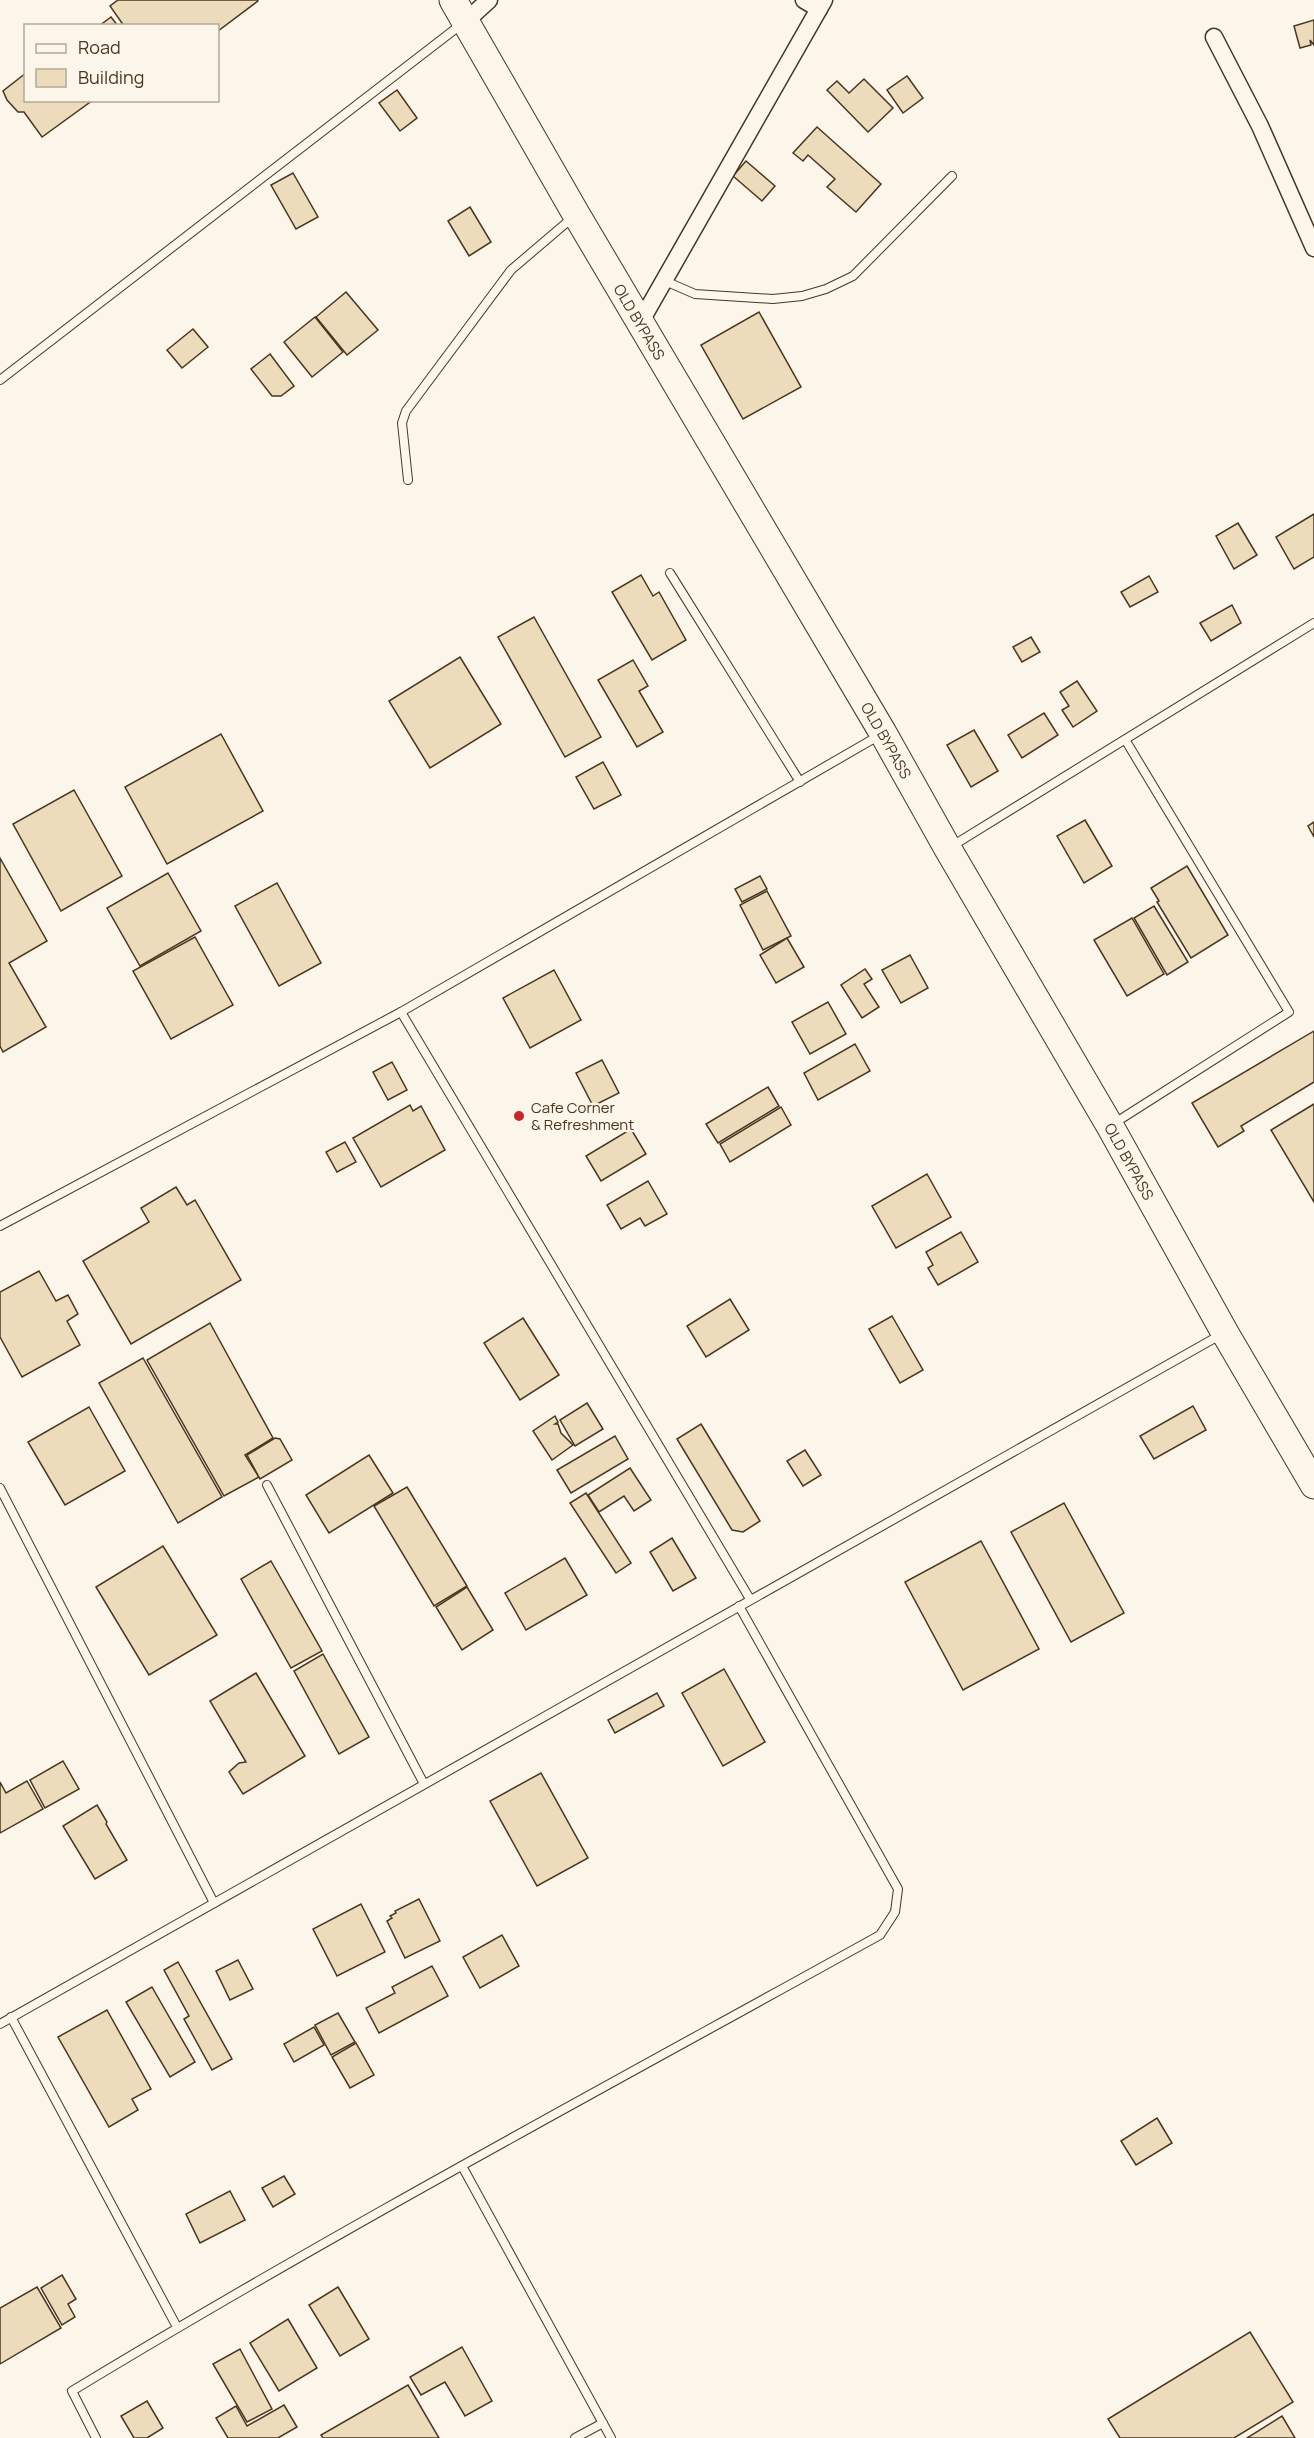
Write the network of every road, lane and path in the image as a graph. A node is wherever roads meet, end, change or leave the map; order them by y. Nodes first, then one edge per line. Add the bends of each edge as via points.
1 (489, 0) edge
2 (804, 0) edge
3 (821, 5) edge
4 (459, 10) edge
5 (1214, 37) dead end
6 (952, 176) dead end
7 (576, 214) junction
8 (1314, 248) edge
9 (665, 281) junction
10 (642, 321) junction
11 (0, 380) edge
12 (408, 480) dead end
13 (670, 573) dead end
14 (1314, 623) edge
15 (883, 733) junction
16 (1126, 741) junction
17 (800, 782) junction
18 (948, 849) junction
19 (401, 1012) junction
20 (1110, 1126) junction
21 (0, 1226) edge
22 (1226, 1333) junction
23 (267, 1485) dead end
24 (1314, 1485) edge
25 (0, 1488) edge
26 (750, 1599) junction
27 (739, 1606) junction
28 (424, 1784) junction
29 (214, 1903) junction
30 (11, 2017) junction
31 (0, 2024) edge
32 (462, 2166) junction
33 (177, 2327) junction
34 (603, 2423) junction
35 (96, 2438) edge
36 (575, 2438) edge
37 (611, 2438) edge

1 - 4 street
2 - 3 street
3 - 9 street
4 - 7 main road, OLD BYPASS
4 - 11 lane
5 - 8 street via 1260,126
6 - 9 lane via 853,276 826,289 773,299 695,294
7 - 10 main road, OLD BYPASS
7 - 12 lane via 511,270 406,411 402,423
9 - 10 street
10 - 15 main road, OLD BYPASS
13 - 17 lane
14 - 16 lane
15 - 17 lane
15 - 18 main road, OLD BYPASS
16 - 18 lane
16 - 20 lane via 1288,1012
17 - 19 lane
18 - 20 main road, OLD BYPASS
19 - 21 lane
19 - 26 lane
20 - 22 main road, OLD BYPASS
22 - 24 main road, OLD BYPASS
22 - 26 lane
23 - 28 lane
25 - 29 lane
26 - 27 lane
27 - 28 lane
27 - 32 lane via 898,1890 895,1912 880,1935
28 - 29 lane
29 - 30 lane
30 - 31 lane
30 - 33 lane
32 - 33 lane
32 - 34 lane
33 - 35 lane via 72,2391
34 - 36 lane
34 - 37 lane

